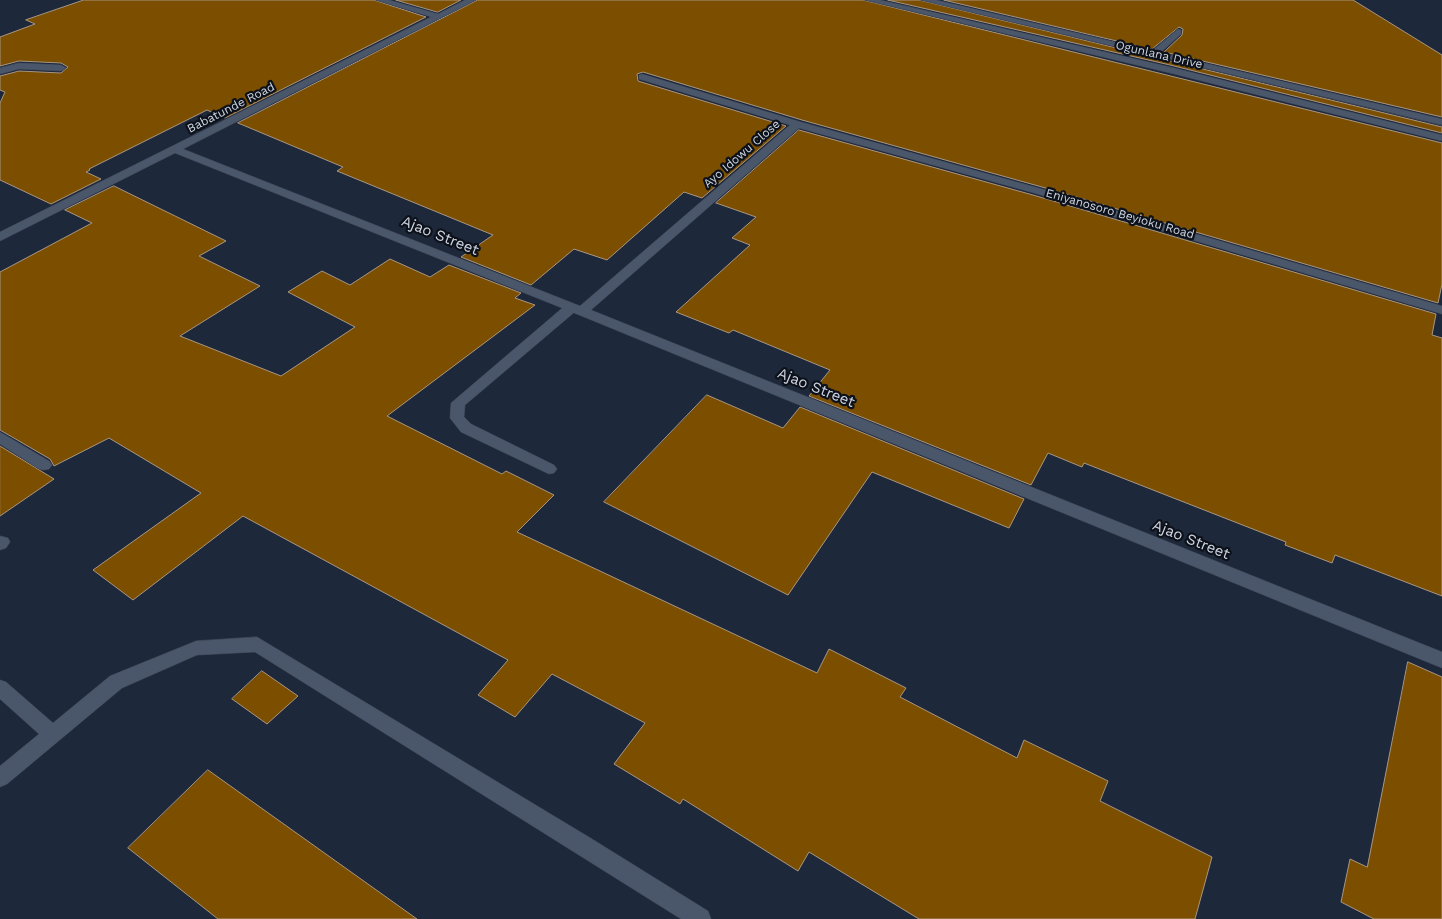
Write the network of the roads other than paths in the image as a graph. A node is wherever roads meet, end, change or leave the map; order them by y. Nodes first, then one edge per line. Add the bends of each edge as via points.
1 (380, 0) edge
2 (472, 0) edge
3 (869, 0) edge
4 (924, 0) edge
5 (439, 17) junction
6 (1178, 32) dead end
7 (1155, 53) junction
8 (61, 68) dead end
9 (0, 71) edge
10 (642, 77) dead end
11 (1442, 122) edge
12 (797, 124) junction
13 (1442, 138) edge
14 (176, 150) junction
15 (0, 237) edge
16 (577, 309) junction
17 (1442, 310) edge
18 (0, 437) edge
19 (44, 465) dead end
20 (549, 469) dead end
21 (1442, 660) edge
22 (0, 688) edge
23 (52, 734) junction
24 (0, 778) edge
25 (700, 919) edge

1 - 5 street
2 - 5 street, Babatunde Road
3 - 13 street, Ogunlana Drive
4 - 7 street, Ogunlana Drive
5 - 14 street, Babatunde Road
6 - 7 street
7 - 11 street, Ogunlana Drive
8 - 9 street via 19,66
10 - 12 street, Ayo Idowu Close
12 - 16 street, Ayo Idowu Close
12 - 17 street, Eniyanosoro Beyioku Road
14 - 15 street, Babatunde Road
14 - 16 street, Ajao Street
16 - 20 street, Ayo Idowu Close via 458,403 458,418 466,428
16 - 21 street, Ajao Street
18 - 19 street
22 - 23 street
23 - 24 street
23 - 25 street via 116,682 150,666 196,648 257,644

